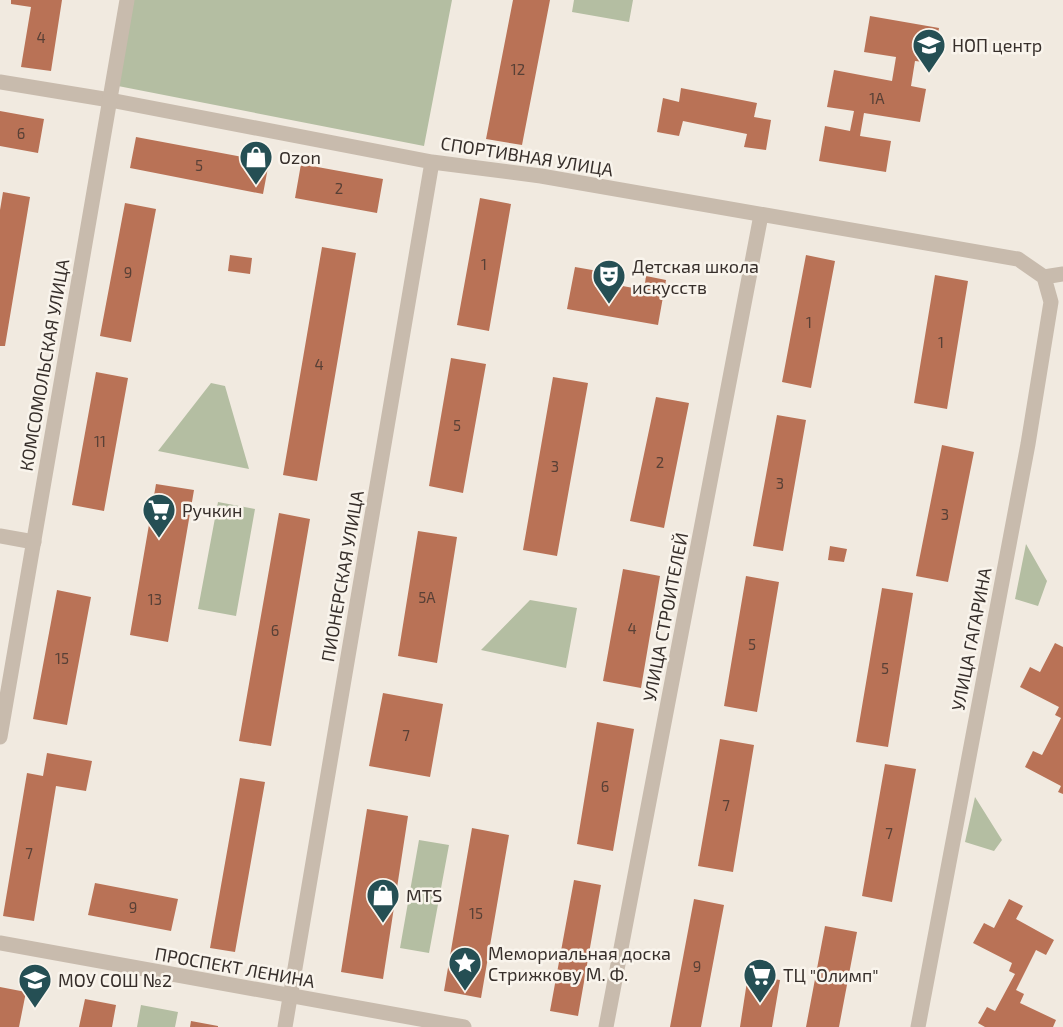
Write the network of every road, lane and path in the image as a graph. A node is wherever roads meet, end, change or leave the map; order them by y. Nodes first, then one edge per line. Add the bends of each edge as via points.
1 (127, 0) edge
2 (0, 82) edge
3 (110, 100) junction
4 (432, 162) junction
5 (761, 215) junction
6 (1063, 274) edge
7 (1044, 277) junction
8 (0, 536) edge
9 (34, 542) junction
10 (0, 736) edge
11 (0, 943) edge
12 (291, 997) junction
13 (285, 1027) edge
14 (464, 1027) edge
15 (606, 1027) edge
16 (918, 1027) edge

1 - 3 street, КОМСОМОЛЬСКАЯ УЛИЦА
2 - 3 street, СПОРТИВНАЯ УЛИЦА
3 - 4 street, СПОРТИВНАЯ УЛИЦА
3 - 9 street, КОМСОМОЛЬСКАЯ УЛИЦА
4 - 5 street, СПОРТИВНАЯ УЛИЦА via 540,176
4 - 12 street, ПИОНЕРСКАЯ УЛИЦА
5 - 7 street, СПОРТИВНАЯ УЛИЦА via 1018,259
5 - 15 street, УЛИЦА СТРОИТЕЛЕЙ
6 - 7 street
7 - 16 street, УЛИЦА ГАГАРИНА via 1051,302 1028,444
8 - 9 street
9 - 10 street, КОМСОМОЛЬСКАЯ УЛИЦА
11 - 12 street, ПРОСПЕКТ ЛЕНИНА
12 - 13 street, ПИОНЕРСКАЯ УЛИЦА
12 - 14 street, ПРОСПЕКТ ЛЕНИНА

